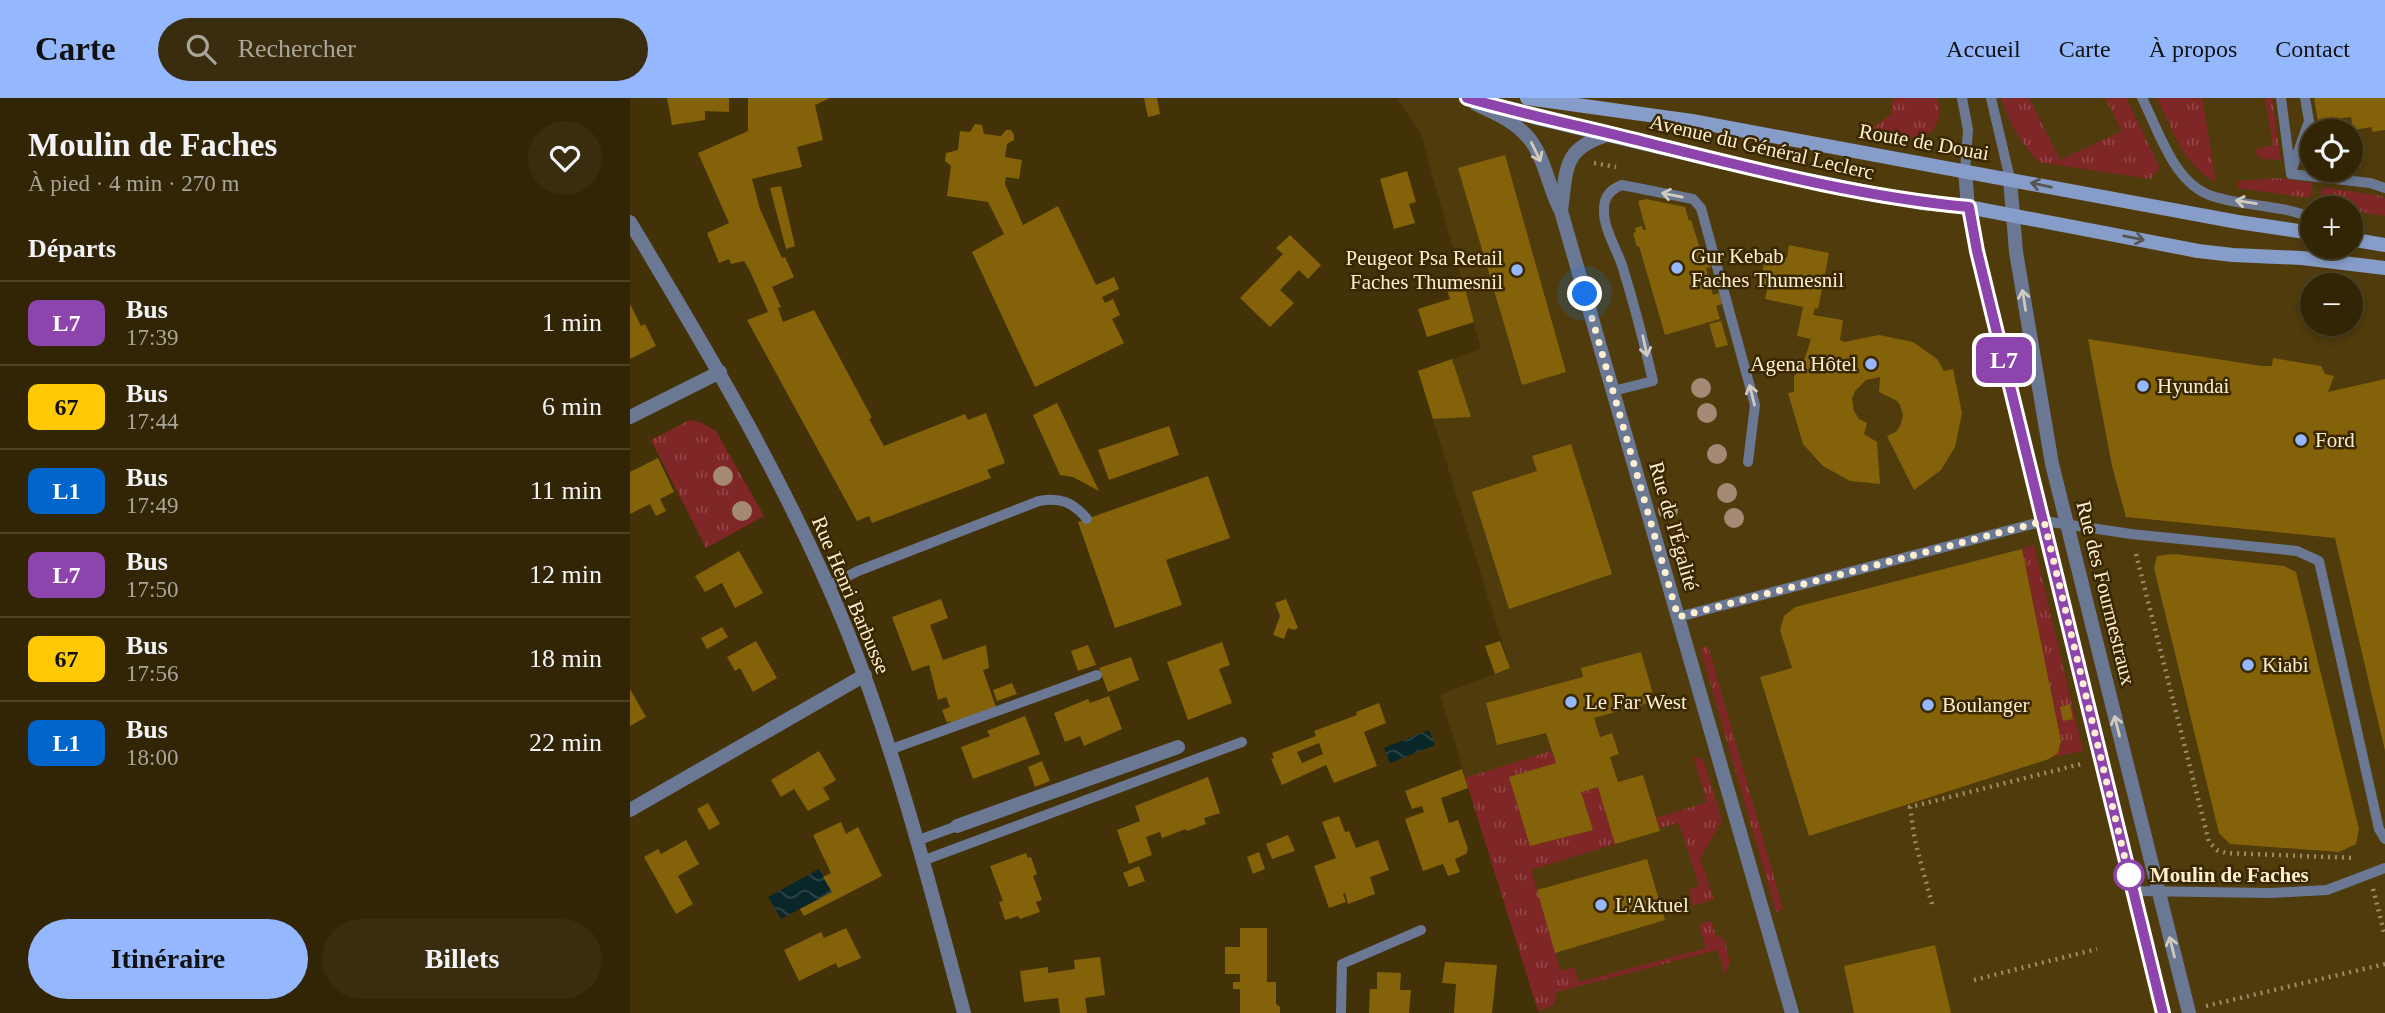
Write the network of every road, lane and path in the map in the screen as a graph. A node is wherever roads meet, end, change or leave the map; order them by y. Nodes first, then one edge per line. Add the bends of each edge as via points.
1 (1465, 98) edge
2 (1527, 98) edge
3 (1962, 98) edge
4 (1991, 98) edge
5 (2142, 98) edge
6 (2281, 98) edge
7 (2305, 98) edge
8 (1609, 134) junction
9 (1573, 156) junction
10 (1626, 168) dead end
11 (1965, 171) junction
12 (2291, 174) junction
13 (2010, 179) junction
14 (2385, 188) edge
15 (1969, 207) junction
16 (1561, 211) junction
17 (2300, 214) edge
18 (2012, 215) junction
19 (630, 222) edge
20 (2300, 231) edge
21 (2363, 241) edge
22 (2385, 245) edge
23 (2385, 268) edge
24 (720, 372) junction
25 (1613, 391) junction
26 (630, 418) edge
27 (1748, 462) dead end
28 (1087, 519) dead end
29 (2044, 521) junction
30 (2067, 524) junction
31 (2132, 534) junction
32 (828, 586) junction
33 (1678, 617) junction
34 (864, 675) junction
35 (1097, 675) dead end
36 (1242, 742) dead end
37 (1178, 747) dead end
38 (889, 750) junction
39 (2101, 759) junction
40 (630, 810) edge
41 (957, 826) joint
42 (2385, 838) edge
43 (916, 841) junction
44 (922, 861) junction
45 (2385, 868) edge
46 (2370, 874) junction
47 (2133, 891) junction
48 (2158, 891) junction
49 (1932, 904) dead end
50 (1421, 930) dead end
51 (2385, 936) edge
52 (2097, 949) dead end
53 (2385, 964) edge
54 (1974, 980) dead end
55 (2188, 1012) edge
56 (964, 1013) edge
57 (1341, 1013) edge
58 (1792, 1013) edge
59 (2163, 1013) edge

1 - 8 main road, Avenue du Général Leclerc
1 -> 16 street, Rue de l'Égalité via 1523,131 1538,152
2 - 11 main road, Route de Douai via 1692,121
3 - 11 lane via 1968,130
4 - 13 lane
17 -> 5 lane via 2199,191 2174,162
6 - 12 lane
7 - 12 lane via 2309,121
8 - 9 street via 1584,143
8 - 15 main road, Avenue du Général Leclerc via 1921,203
9 - 10 path
9 - 16 street, Rue de l'Égalité via 1565,176
11 - 13 main road, Route de Douai
11 - 15 street
12 - 14 lane
13 - 18 street, Rue des Fourmestraux
20 -> 13 main road, Route de Douai
15 - 18 main road, Avenue du Général Leclerc
15 - 29 street, Rue des Fourmestraux
16 - 25 street, Rue de l'Égalité
18 -> 23 main road, Avenue du Général Leclerc via 2199,251
30 -> 18 street, Rue des Fourmestraux via 2044,424
19 - 24 street, Rue Henri Barbusse
21 - 22 main road
24 - 26 street
24 - 32 street, Rue Henri Barbusse
27 -> 25 lane via 1755,405 1701,208 1693,199 1622,185 1607,195 1605,221 1640,323 1653,381
25 - 33 street, Rue de l'Égalité
28 - 32 lane via 1071,503 1055,498 1039,501
29 - 30 lane
29 - 33 lane
29 - 39 street, Rue des Fourmestraux
30 - 31 lane
48 -> 30 street, Rue des Fourmestraux
31 - 42 lane via 2297,551 2319,561 2379,829
31 - 46 path via 2209,842 2226,853 2353,858 2365,862
32 - 34 street, Rue Henri Barbusse
33 - 58 street, Rue de l'Égalité
34 - 38 street, Rue Henri Barbusse
34 - 40 street
35 - 38 lane
36 - 44 lane
37 - 41 street
38 - 43 street, Rue Henri Barbusse
39 - 47 street, Rue des Fourmestraux
39 - 49 path via 1910,807
41 - 43 lane
43 - 44 street, Rue Henri Barbusse
44 - 56 street, Rue Henri Barbusse
45 - 46 lane
46 - 48 lane via 2327,890
46 - 51 path
47 - 48 lane
47 - 59 street, Rue des Fourmestraux
55 -> 48 street, Rue des Fourmestraux
50 - 57 lane via 1342,964
52 - 54 path
53 - 55 path

